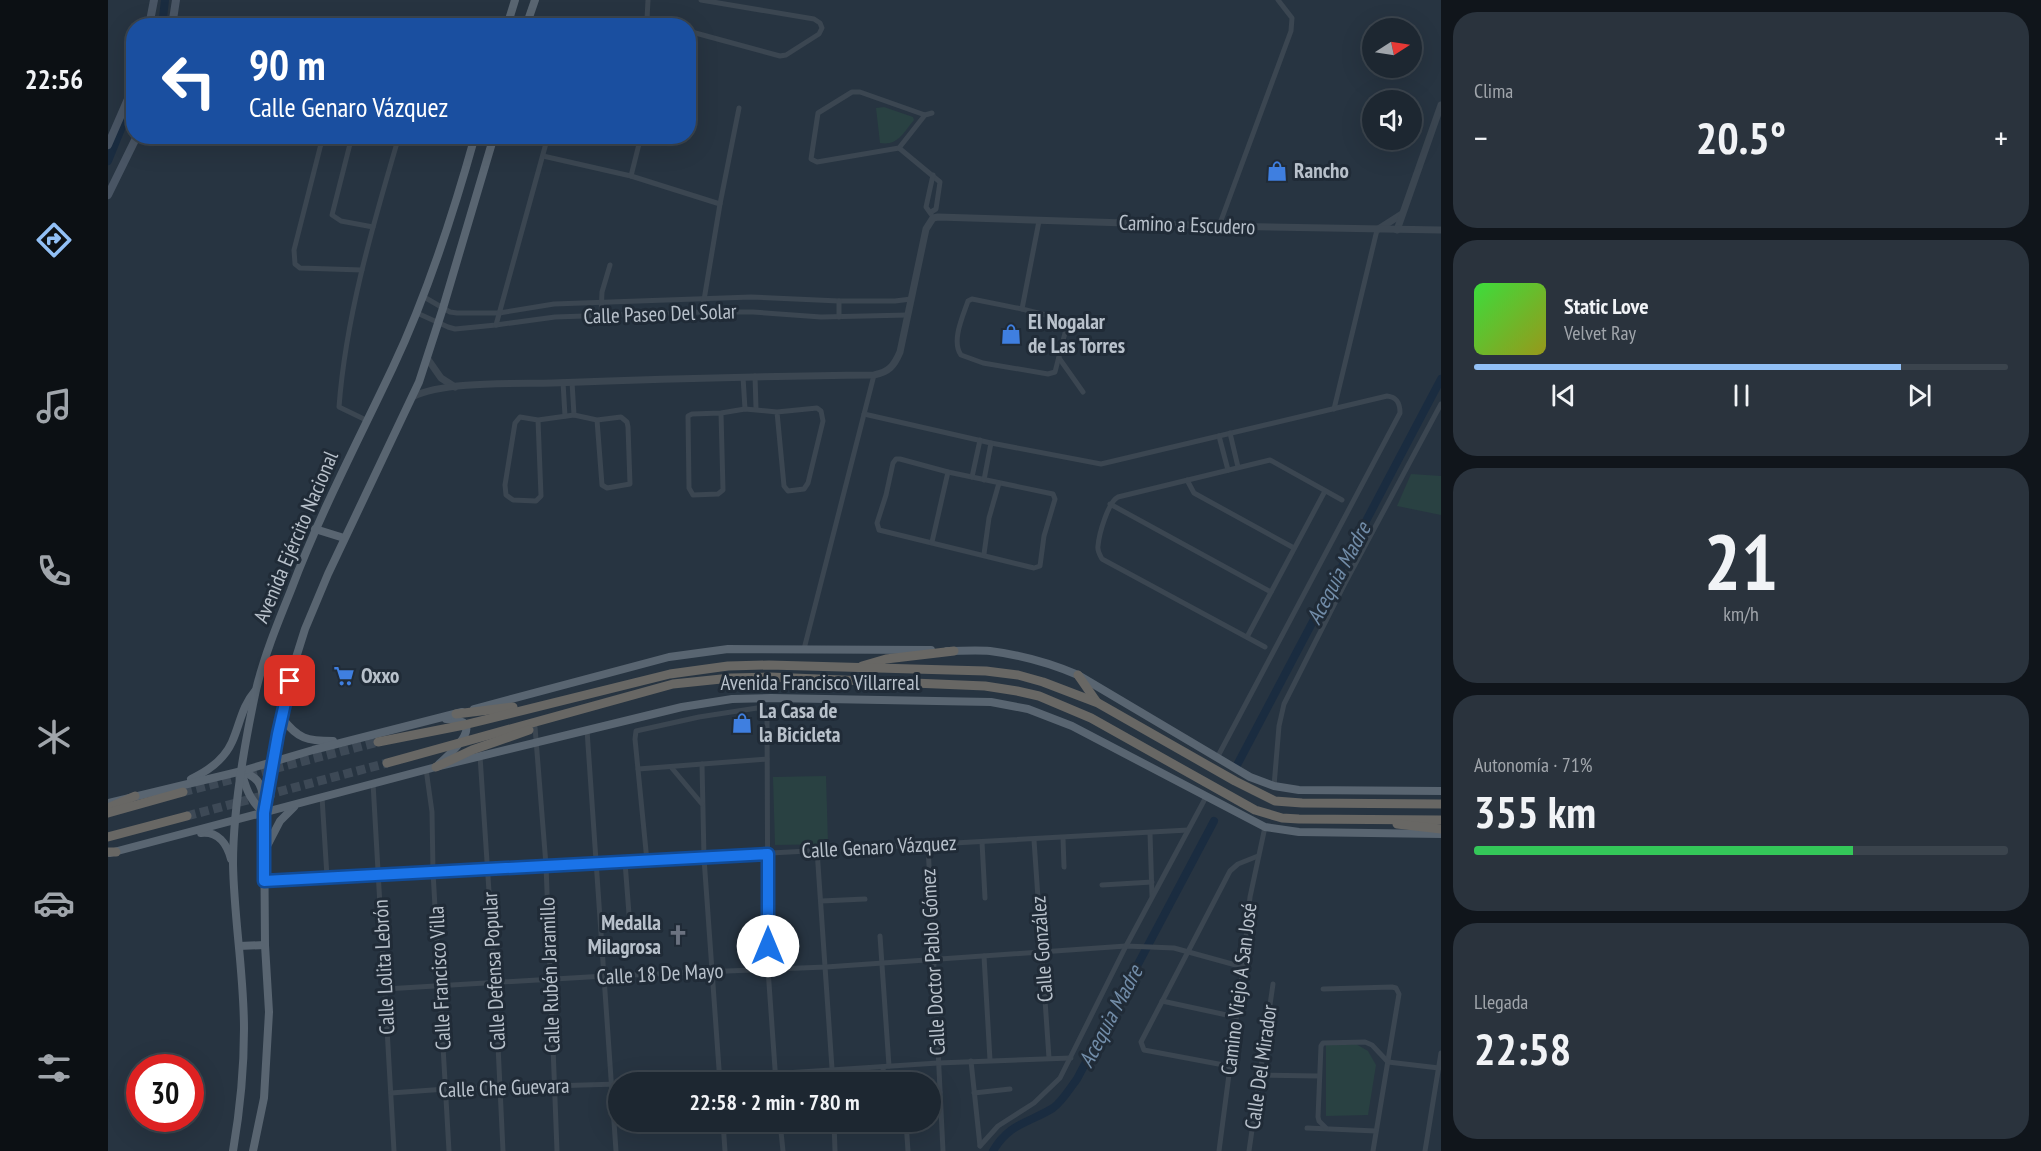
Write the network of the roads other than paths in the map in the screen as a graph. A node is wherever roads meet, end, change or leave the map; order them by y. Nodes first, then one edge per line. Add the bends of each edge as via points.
1 (154, 0) edge
2 (176, 0) edge
3 (515, 0) edge
4 (535, 0) edge
5 (648, 0) edge
6 (701, 0) edge
7 (1278, 0) edge
8 (151, 18) edge
9 (173, 18) edge
10 (509, 18) edge
11 (529, 18) edge
12 (647, 18) edge
13 (696, 34) edge
14 (126, 103) edge
15 (1441, 105) edge
16 (739, 108) dead end
17 (932, 114) dead end
18 (925, 115) junction
19 (133, 144) edge
20 (321, 144) edge
21 (350, 144) edge
22 (397, 144) edge
23 (473, 144) edge
24 (492, 144) edge
25 (547, 144) edge
26 (639, 144) edge
27 (108, 145) edge
28 (899, 148) junction
29 (543, 156) junction
30 (933, 175) junction
31 (631, 176) junction
32 (108, 193) edge
33 (720, 204) junction
34 (1402, 214) junction
35 (932, 215) junction
36 (1039, 221) junction
37 (1219, 226) junction
38 (373, 227) junction
39 (1377, 230) junction
40 (1397, 230) junction
41 (1441, 230) edge
42 (610, 265) dead end
43 (362, 270) junction
44 (424, 297) junction
45 (911, 298) junction
46 (703, 299) junction
47 (839, 301) junction
48 (601, 304) junction
49 (443, 308) junction
50 (1022, 309) junction
51 (702, 312) junction
52 (417, 313) junction
53 (499, 313) junction
54 (908, 315) junction
55 (601, 316) junction
56 (839, 317) junction
57 (438, 323) junction
58 (496, 326) junction
59 (427, 358) junction
60 (1059, 358) junction
61 (874, 375) junction
62 (754, 376) junction
63 (743, 377) junction
64 (563, 382) junction
65 (572, 382) junction
66 (454, 387) junction
67 (1083, 392) dead end
68 (412, 397) junction
69 (1441, 404) edge
70 (756, 408) junction
71 (745, 409) junction
72 (1334, 409) junction
73 (777, 411) junction
74 (721, 413) junction
75 (864, 414) junction
76 (574, 415) junction
77 (565, 416) junction
78 (366, 420) junction
79 (538, 420) junction
80 (597, 420) junction
81 (1230, 433) junction
82 (1219, 436) junction
83 (980, 440) junction
84 (991, 443) junction
85 (1238, 467) junction
86 (1228, 470) junction
87 (948, 472) junction
88 (972, 477) junction
89 (984, 480) junction
90 (1187, 480) junction
91 (999, 483) junction
92 (1325, 491) junction
93 (1342, 500) dead end
94 (1110, 504) junction
95 (315, 529) junction
96 (344, 538) junction
97 (932, 542) junction
98 (1294, 548) junction
99 (984, 554) junction
100 (1271, 592) junction
101 (1247, 637) junction
102 (1265, 647) dead end
103 (804, 649) junction
104 (954, 651) junction
105 (855, 669) junction
106 (1078, 675) junction
107 (257, 688) junction
108 (569, 699) junction
109 (1098, 703) junction
110 (590, 707) junction
111 (456, 714) junction
112 (282, 718) junction
113 (430, 719) junction
114 (464, 725) junction
115 (535, 728) junction
116 (587, 730) junction
117 (346, 741) junction
118 (378, 742) tunnel mouth
119 (463, 742) junction
120 (536, 743) junction
121 (480, 756) junction
122 (1217, 758) junction
123 (767, 759) junction
124 (273, 761) junction
125 (387, 764) tunnel mouth
126 (702, 764) junction
127 (671, 767) junction
128 (431, 768) junction
129 (638, 769) junction
130 (242, 771) junction
131 (373, 783) junction
132 (1274, 786) junction
133 (180, 789) junction
134 (1441, 791) edge
135 (135, 796) junction
136 (322, 797) junction
137 (1206, 797) junction
138 (108, 803) edge
139 (297, 804) junction
140 (702, 804) junction
141 (1441, 804) edge
142 (108, 808) edge
143 (108, 813) edge
144 (264, 813) junction
145 (187, 816) tunnel mouth
146 (1347, 819) junction
147 (1441, 820) edge
148 (235, 821) junction
149 (1265, 827) junction
150 (1441, 829) edge
151 (1188, 830) junction
152 (189, 833) junction
153 (1150, 833) junction
154 (1441, 834) edge
155 (108, 837) edge
156 (1063, 838) junction
157 (1034, 840) junction
158 (982, 842) junction
159 (928, 845) junction
160 (817, 850) junction
161 (264, 851) junction
162 (111, 853) edge
163 (768, 854) junction
164 (1258, 856) junction
165 (704, 858) junction
166 (647, 861) junction
167 (625, 862) junction
168 (597, 863) junction
169 (233, 864) junction
170 (546, 865) junction
171 (1064, 867) dead end
172 (488, 869) junction
173 (433, 872) junction
174 (379, 874) junction
175 (327, 877) junction
176 (264, 881) junction
177 (1152, 882) junction
178 (1102, 885) dead end
179 (985, 898) dead end
180 (1152, 898) junction
181 (865, 899) dead end
182 (821, 901) junction
183 (628, 915) dead end
184 (880, 936) dead end
185 (265, 945) junction
186 (239, 946) junction
187 (1126, 946) junction
188 (1187, 952) junction
189 (1042, 953) junction
190 (984, 956) junction
191 (932, 959) junction
192 (881, 963) junction
193 (826, 967) junction
194 (1243, 967) junction
195 (768, 969) junction
196 (711, 972) junction
197 (605, 976) junction
198 (551, 980) junction
199 (495, 982) junction
200 (1272, 984) dead end
201 (441, 985) junction
202 (385, 989) junction
203 (1323, 990) dead end
204 (1162, 1001) junction
205 (1236, 1017) junction
206 (1441, 1053) edge
207 (1050, 1058) junction
208 (1071, 1058) junction
209 (990, 1060) junction
210 (971, 1061) junction
211 (1388, 1062) junction
212 (938, 1063) junction
213 (1229, 1066) junction
214 (886, 1067) junction
215 (1439, 1068) junction
216 (833, 1070) junction
217 (614, 1072) edge
218 (719, 1072) edge
219 (775, 1072) edge
220 (804, 1072) edge
221 (885, 1072) edge
222 (939, 1072) edge
223 (1260, 1075) junction
224 (1319, 1076) junction
225 (608, 1084) edge
226 (553, 1086) junction
227 (500, 1087) junction
228 (446, 1089) junction
229 (1010, 1089) dead end
230 (391, 1093) junction
231 (974, 1093) junction
232 (941, 1112) edge
233 (1307, 1128) dead end
234 (1326, 1128) junction
235 (1376, 1131) junction
236 (616, 1132) edge
237 (724, 1132) edge
238 (781, 1132) edge
239 (835, 1132) edge
240 (907, 1132) edge
241 (233, 1151) edge
242 (253, 1151) edge
243 (394, 1151) edge
244 (449, 1151) edge
245 (503, 1151) edge
246 (557, 1151) edge
247 (616, 1151) edge
248 (725, 1151) edge
249 (783, 1151) edge
250 (836, 1151) edge
251 (908, 1151) edge
252 (943, 1151) edge
253 (1218, 1151) edge
254 (1249, 1151) edge
255 (1373, 1151) edge
256 (1425, 1151) edge

1 - 8 main road
2 - 9 main road
3 - 10 main road
4 - 11 main road
5 - 12 street
6 - 13 street via 814,19 822,28 819,34 780,56
7 - 37 street via 1292,18 1291,31
14 - 27 main road
15 - 34 street
16 - 33 street
17 - 18 street
18 - 28 street
18 - 28 street via 852,92 818,113 811,155 817,162
19 - 32 main road
20 - 43 street via 294,250 295,264 300,268
21 - 38 street via 332,215 341,221
22 - 38 street
23 - 44 main road, Avenida Ejército Nacional
24 - 49 main road, Avenida Ejército Nacional
25 - 29 street
26 - 31 street
28 - 30 street
29 - 31 street
29 - 53 street
30 - 35 street via 926,207
30 - 35 street via 940,184
31 - 33 street
33 - 46 street
34 - 39 street
34 - 40 street
35 - 36 street, Camino a Escudero
35 - 45 street
36 - 37 street, Camino a Escudero
36 - 50 street
37 - 39 street, Camino a Escudero
38 - 43 street
39 - 40 street, Camino a Escudero
39 - 72 street
40 - 41 street, Camino a Escudero
42 - 48 street
43 - 78 street via 339,407
44 - 49 street, Calle Paseo Del Solar
44 - 52 main road, Avenida Ejército Nacional
45 - 47 street, Calle Paseo Del Solar
45 - 54 street
46 - 47 street, Calle Paseo Del Solar
46 - 48 street, Calle Paseo Del Solar
46 - 51 street
47 - 56 street
48 - 53 street, Calle Paseo Del Solar via 554,304
48 - 55 street
49 - 53 street, Calle Paseo Del Solar via 457,313
49 - 57 main road, Avenida Ejército Nacional
50 - 60 street via 1057,317 1065,323
50 - 60 street via 968,301 957,346 959,353 983,363 1051,374
51 - 55 street, Calle Paseo Del Solar
51 - 56 street, Calle Paseo Del Solar
52 - 57 street, Calle Paseo Del Solar
52 - 78 main road, Avenida Ejército Nacional
53 - 58 street
54 - 56 street, Calle Paseo Del Solar
54 - 61 street via 894,366
55 - 58 street, Calle Paseo Del Solar via 555,317
57 - 58 street, Calle Paseo Del Solar via 455,328
57 - 59 main road, Avenida Ejército Nacional
59 - 66 street via 441,378
59 - 68 main road, Avenida Ejército Nacional
60 - 67 street
61 - 62 street
61 - 75 street
62 - 63 street
62 - 70 street
63 - 65 street
63 - 71 street
64 - 65 street
64 - 66 street
64 - 77 street
65 - 76 street
66 - 68 street
68 - 96 main road, Avenida Ejército Nacional
69 - 132 street via 1284,704
70 - 71 street
70 - 73 street
71 - 74 street
72 - 81 street
72 - 122 street via 1387,396 1397,401 1401,413
73 - 73 street via 817,408 822,414 808,483 801,491 788,491 784,486
74 - 74 street via 688,416 689,488 693,495 718,494 723,490
75 - 83 street
75 - 103 street
76 - 77 street
76 - 80 street
77 - 79 street
78 - 95 main road, Avenida Ejército Nacional
79 - 79 street via 541,495 536,501 513,500 506,495 505,486 515,423 520,417
80 - 80 street via 621,417 627,422 627,486 602,485
81 - 82 street
81 - 85 street
82 - 84 street via 1101,464
82 - 86 street
83 - 84 street
83 - 88 street
84 - 89 street
85 - 86 street
85 - 92 street via 1270,460
86 - 90 street
87 - 88 street
87 - 97 street
87 - 97 street via 896,459 877,523 883,532
88 - 89 street
89 - 91 street
90 - 94 street via 1118,497
90 - 98 street via 1194,493
91 - 99 street
91 - 99 street via 1050,492 1054,499 1040,566
92 - 93 street
92 - 98 street
94 - 100 street
94 - 101 street via 1098,545 1102,559
95 - 96 main road
95 - 107 main road, Avenida Ejército Nacional via 276,627
96 - 112 main road, Avenida Ejército Nacional via 302,637
97 - 99 street
98 - 100 street
100 - 101 street
101 - 102 street
103 - 104 main road, Avenida Francisco Villarreal
103 - 111 main road, Avenida Francisco Villarreal via 728,649 669,657
104 - 105 highway via 886,659
104 - 106 main road, Avenida Francisco Villarreal via 990,651 1042,661
105 - 108 highway, Avenida Francisco Villarreal via 728,666 670,674
105 - 109 highway, Avenida Francisco Villarreal via 1018,675
106 - 109 highway
106 - 122 main road, Avenida Francisco Villarreal
107 - 130 main road, Avenida Ejército Nacional
107 - 133 main road via 244,707 227,751 212,767
108 - 111 highway
108 - 114 highway, Avenida Francisco Villarreal
109 - 141 highway, Avenida Francisco Villarreal via 1275,801
110 - 115 highway
110 - 119 highway, Avenida Francisco Villarreal
110 - 146 highway, Avenida Francisco Villarreal via 673,684 731,678 985,686 1039,696 1091,717 1268,815
111 - 113 main road, Avenida Francisco Villarreal
112 - 117 main road via 305,739
112 - 124 main road, Avenida Ejército Nacional
113 - 114 main road via 452,719
113 - 117 main road, Avenida Francisco Villarreal
114 - 118 highway, Avenida Francisco Villarreal
114 - 119 main road
115 - 120 street, Calle Rubén Jaramillo
115 - 128 highway
116 - 120 main road, Avenida Francisco Villarreal
116 - 137 main road, Avenida Francisco Villarreal via 732,699 991,702 1028,709 1072,726
116 - 168 street
117 - 124 main road, Avenida Francisco Villarreal
119 - 125 highway, Avenida Francisco Villarreal
119 - 128 main road
120 - 121 main road, Avenida Francisco Villarreal
120 - 170 street, Calle Rubén Jaramillo
121 - 128 main road, Avenida Francisco Villarreal
121 - 172 street, Calle Defensa Popular
122 - 132 main road, Avenida Francisco Villarreal
123 - 126 street
123 - 129 street via 767,713 757,708 640,729 635,735
123 - 163 street
124 - 130 main road, Avenida Francisco Villarreal
124 - 144 main road, Avenida Ejército Nacional
126 - 127 street
126 - 140 street
127 - 129 street
127 - 140 street
128 - 131 main road, Avenida Francisco Villarreal
128 - 173 street, Calle Francisco Villa
129 - 166 street
130 - 133 main road, Avenida Francisco Villarreal
130 - 144 main road via 247,791
130 - 144 main road via 256,777 262,788
130 - 148 main road, Avenida Ejército Nacional
131 - 136 main road, Avenida Francisco Villarreal
131 - 174 street, Calle Lolita Lebrón
132 - 134 main road, Avenida Francisco Villarreal via 1299,790
133 - 135 main road, Avenida Francisco Villarreal
133 - 143 highway, Avenida Francisco Villarreal
135 - 138 main road, Avenida Francisco Villarreal
135 - 142 highway
136 - 139 main road, Avenida Francisco Villarreal
136 - 175 street
137 - 149 main road, Avenida Francisco Villarreal
137 - 151 street
139 - 144 main road, Avenida Francisco Villarreal
139 - 161 main road via 280,821
140 - 165 street
144 - 148 main road, Avenida Francisco Villarreal
144 - 161 main road, Avenida Ejército Nacional
145 - 155 highway
146 - 147 highway, Avenida Francisco Villarreal
146 - 150 highway
148 - 152 main road, Avenida Francisco Villarreal
148 - 169 main road, Avenida Ejército Nacional
149 - 154 main road, Avenida Francisco Villarreal via 1299,832
149 - 164 street, Camino Viejo A San José
151 - 153 street, Calle Genaro Vázquez
151 - 180 street
152 - 162 main road, Avenida Francisco Villarreal
152 - 169 main road via 207,832 220,838
153 - 156 street, Calle Genaro Vázquez
153 - 177 street
156 - 157 street, Calle Genaro Vázquez
156 - 171 street
157 - 158 street, Calle Genaro Vázquez
157 - 189 street, Calle González
158 - 159 street, Calle Genaro Vázquez
158 - 179 street
159 - 160 street, Calle Genaro Vázquez
159 - 191 street, Calle Doctor Pablo Gómez
160 - 163 street, Calle Genaro Vázquez
160 - 182 street
161 - 176 main road, Avenida Ejército Nacional
163 - 165 street, Calle Genaro Vázquez
163 - 195 street
164 - 188 street via 1230,871
164 - 194 street, Camino Viejo A San José
165 - 166 street, Calle Genaro Vázquez
165 - 196 street
166 - 167 street, Calle Genaro Vázquez
167 - 168 street, Calle Genaro Vázquez
167 - 183 street
168 - 170 street, Calle Genaro Vázquez
168 - 197 street
169 - 186 main road, Avenida Ejército Nacional
170 - 172 street, Calle Genaro Vázquez
170 - 198 street, Calle Rubén Jaramillo
172 - 173 street, Calle Genaro Vázquez
172 - 199 street, Calle Defensa Popular
173 - 174 street, Calle Genaro Vázquez
173 - 201 street, Calle Francisco Villa
174 - 175 street, Calle Genaro Vázquez
174 - 202 street, Calle Lolita Lebrón
175 - 176 street, Calle Genaro Vázquez
176 - 185 main road, Avenida Ejército Nacional
177 - 178 street
177 - 180 street
180 - 187 street
181 - 182 street
182 - 193 street
184 - 192 street
185 - 186 main road
185 - 242 main road, Avenida Ejército Nacional via 268,1051 264,1098
186 - 241 main road, Avenida Ejército Nacional via 244,1064
187 - 188 street, Calle 18 De Mayo
187 - 189 street, Calle 18 De Mayo
187 - 208 street
188 - 194 street, Calle 18 De Mayo
188 - 204 street
189 - 190 street, Calle 18 De Mayo
189 - 207 street, Calle González
190 - 191 street, Calle 18 De Mayo
190 - 209 street
191 - 192 street, Calle 18 De Mayo
191 - 212 street, Calle Doctor Pablo Gómez
192 - 193 street, Calle 18 De Mayo
192 - 214 street
193 - 195 street, Calle 18 De Mayo
193 - 216 street
194 - 205 street, Camino Viejo A San José
195 - 196 street, Calle 18 De Mayo
195 - 219 street
196 - 197 street, Calle 18 De Mayo
196 - 218 street
197 - 198 street, Calle 18 De Mayo
197 - 217 street
198 - 199 street, Calle 18 De Mayo
198 - 226 street, Calle Rubén Jaramillo
199 - 201 street, Calle 18 De Mayo
199 - 227 street, Calle Defensa Popular
200 - 223 street, Calle Del Mirador
201 - 202 street, Calle 18 De Mayo
201 - 228 street, Calle Francisco Villa
202 - 230 street, Calle Lolita Lebrón
203 - 211 street via 1396,988 1399,998
204 - 205 street
204 - 213 street via 1142,1038 1144,1050
205 - 213 street, Camino Viejo A San José
206 - 215 street
207 - 208 street
207 - 209 street
208 - 231 street via 1046,1092 998,1126 980,1146
209 - 210 street
210 - 212 street
210 - 231 street
211 - 215 street
211 - 224 street via 1365,1042 1326,1041 1321,1046
211 - 235 street
212 - 214 street
212 - 222 street, Calle Doctor Pablo Gómez
213 - 253 street, Camino Viejo A San José
214 - 216 street
214 - 221 street
215 - 256 street
216 - 220 street
223 - 224 street
223 - 254 street, Calle Del Mirador
224 - 234 street via 1318,1117
225 - 226 street, Calle Che Guevara
226 - 227 street, Calle Che Guevara
226 - 246 street, Calle Rubén Jaramillo
227 - 228 street, Calle Che Guevara
227 - 245 street, Calle Defensa Popular
228 - 230 street, Calle Che Guevara
228 - 244 street, Calle Francisco Villa
229 - 231 street
230 - 243 street, Calle Lolita Lebrón
232 - 252 street, Calle Doctor Pablo Gómez
233 - 234 street
234 - 235 street
235 - 255 street
236 - 247 street
237 - 248 street
238 - 249 street
239 - 250 street
240 - 251 street

